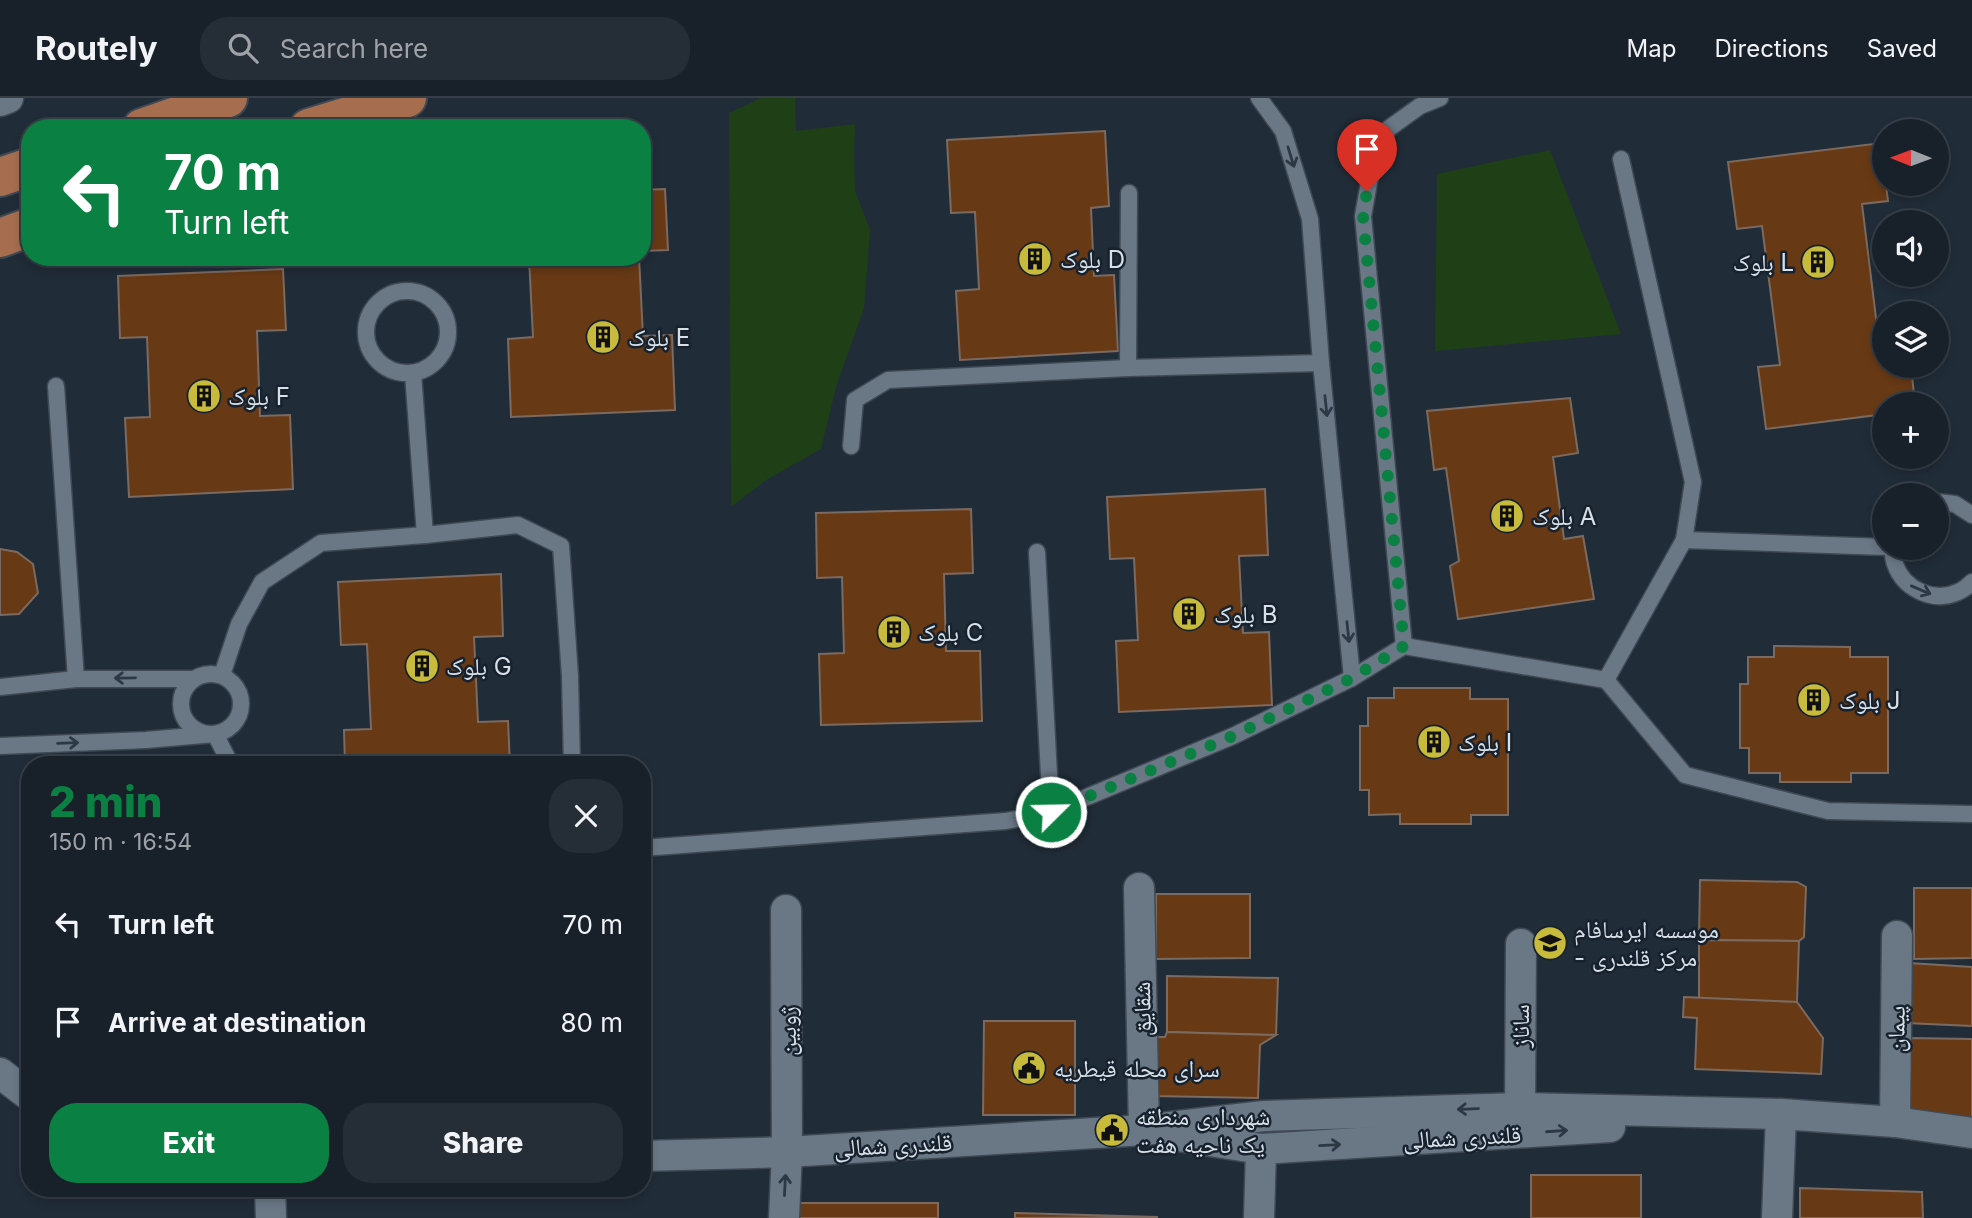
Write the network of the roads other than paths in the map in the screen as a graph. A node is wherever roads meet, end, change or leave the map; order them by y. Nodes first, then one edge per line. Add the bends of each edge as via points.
1 (8, 98) edge
2 (228, 98) edge
3 (407, 98) edge
4 (1259, 98) edge
5 (1440, 98) edge
6 (0, 101) edge
7 (168, 119) edge
8 (338, 119) edge
9 (1621, 159) dead end
10 (21, 170) edge
11 (0, 177) edge
12 (1129, 194) dead end
13 (21, 230) edge
14 (0, 238) edge
15 (1321, 363) junction
16 (1128, 368) junction
17 (413, 373) junction
18 (56, 386) dead end
19 (851, 446) dead end
20 (1949, 503) edge
21 (1972, 515) edge
22 (425, 535) junction
23 (1684, 540) junction
24 (1872, 547) edge
25 (1037, 552) dead end
26 (1894, 560) edge
27 (1972, 583) edge
28 (1404, 646) junction
29 (222, 675) junction
30 (1352, 678) junction
31 (76, 679) junction
32 (193, 679) junction
33 (1605, 680) junction
34 (0, 687) edge
35 (215, 734) junction
36 (0, 746) edge
37 (227, 756) edge
38 (572, 756) edge
39 (1051, 812) junction
40 (1972, 814) edge
41 (651, 847) edge
42 (1139, 888) dead end
43 (786, 909) dead end
44 (1897, 936) dead end
45 (1521, 944) dead end
46 (0, 1073) edge
47 (21, 1090) edge
48 (1520, 1108) junction
49 (1781, 1114) junction
50 (1895, 1122) junction
51 (1144, 1130) junction
52 (1972, 1133) edge
53 (1261, 1149) junction
54 (787, 1152) junction
55 (651, 1156) edge
56 (270, 1197) edge
57 (271, 1218) edge
58 (784, 1218) edge
59 (1259, 1218) edge
60 (1777, 1218) edge

1 - 6 street
2 - 7 main road
3 - 8 main road
4 -> 15 lane via 1283,131 1310,219
5 - 28 lane via 1388,129 1372,166 1363,216
9 - 23 lane via 1693,482
10 - 11 main road
12 - 16 lane
13 - 14 main road
15 - 16 lane
15 -> 30 lane
16 - 19 lane via 888,380 855,400
17 - 17 lane via 430,367 440,357 449,332 446,318 429,298 403,291 391,294 370,313 366,339 379,363
17 - 22 lane
18 - 31 lane
20 - 21 lane
22 - 29 lane via 321,543 262,582 239,624
22 - 38 lane via 518,525 561,545
23 - 24 lane
23 - 33 lane
25 - 39 lane
26 -> 27 lane via 1902,578 1928,595 1961,592
28 - 30 lane
28 - 33 lane
29 - 32 lane via 202,674
29 - 35 lane via 238,688 242,708 233,726
30 - 39 lane via 1233,736
32 -> 31 lane
31 - 34 lane
32 - 35 lane via 182,695 183,715 196,730
33 - 40 lane via 1685,775 1828,811
36 -> 35 lane
35 - 37 lane
39 - 41 lane via 1006,821
42 - 51 street, شقایق
43 - 54 street, ژوبین
44 - 50 street, پیمان
45 - 48 street, ساناز
46 - 47 street
48 - 49 street, قلندری شمالی
48 -> 51 street, قلندری شمالی via 1264,1115
49 - 50 street, قلندری شمالی
53 -> 49 street, قلندری شمالی
49 - 60 street
50 - 52 street, قلندری شمالی
51 - 53 street, قلندری شمالی
51 - 54 street, قلندری شمالی
53 - 59 street
54 - 55 street, قلندری شمالی
58 -> 54 street, ژوبین
56 - 57 street

